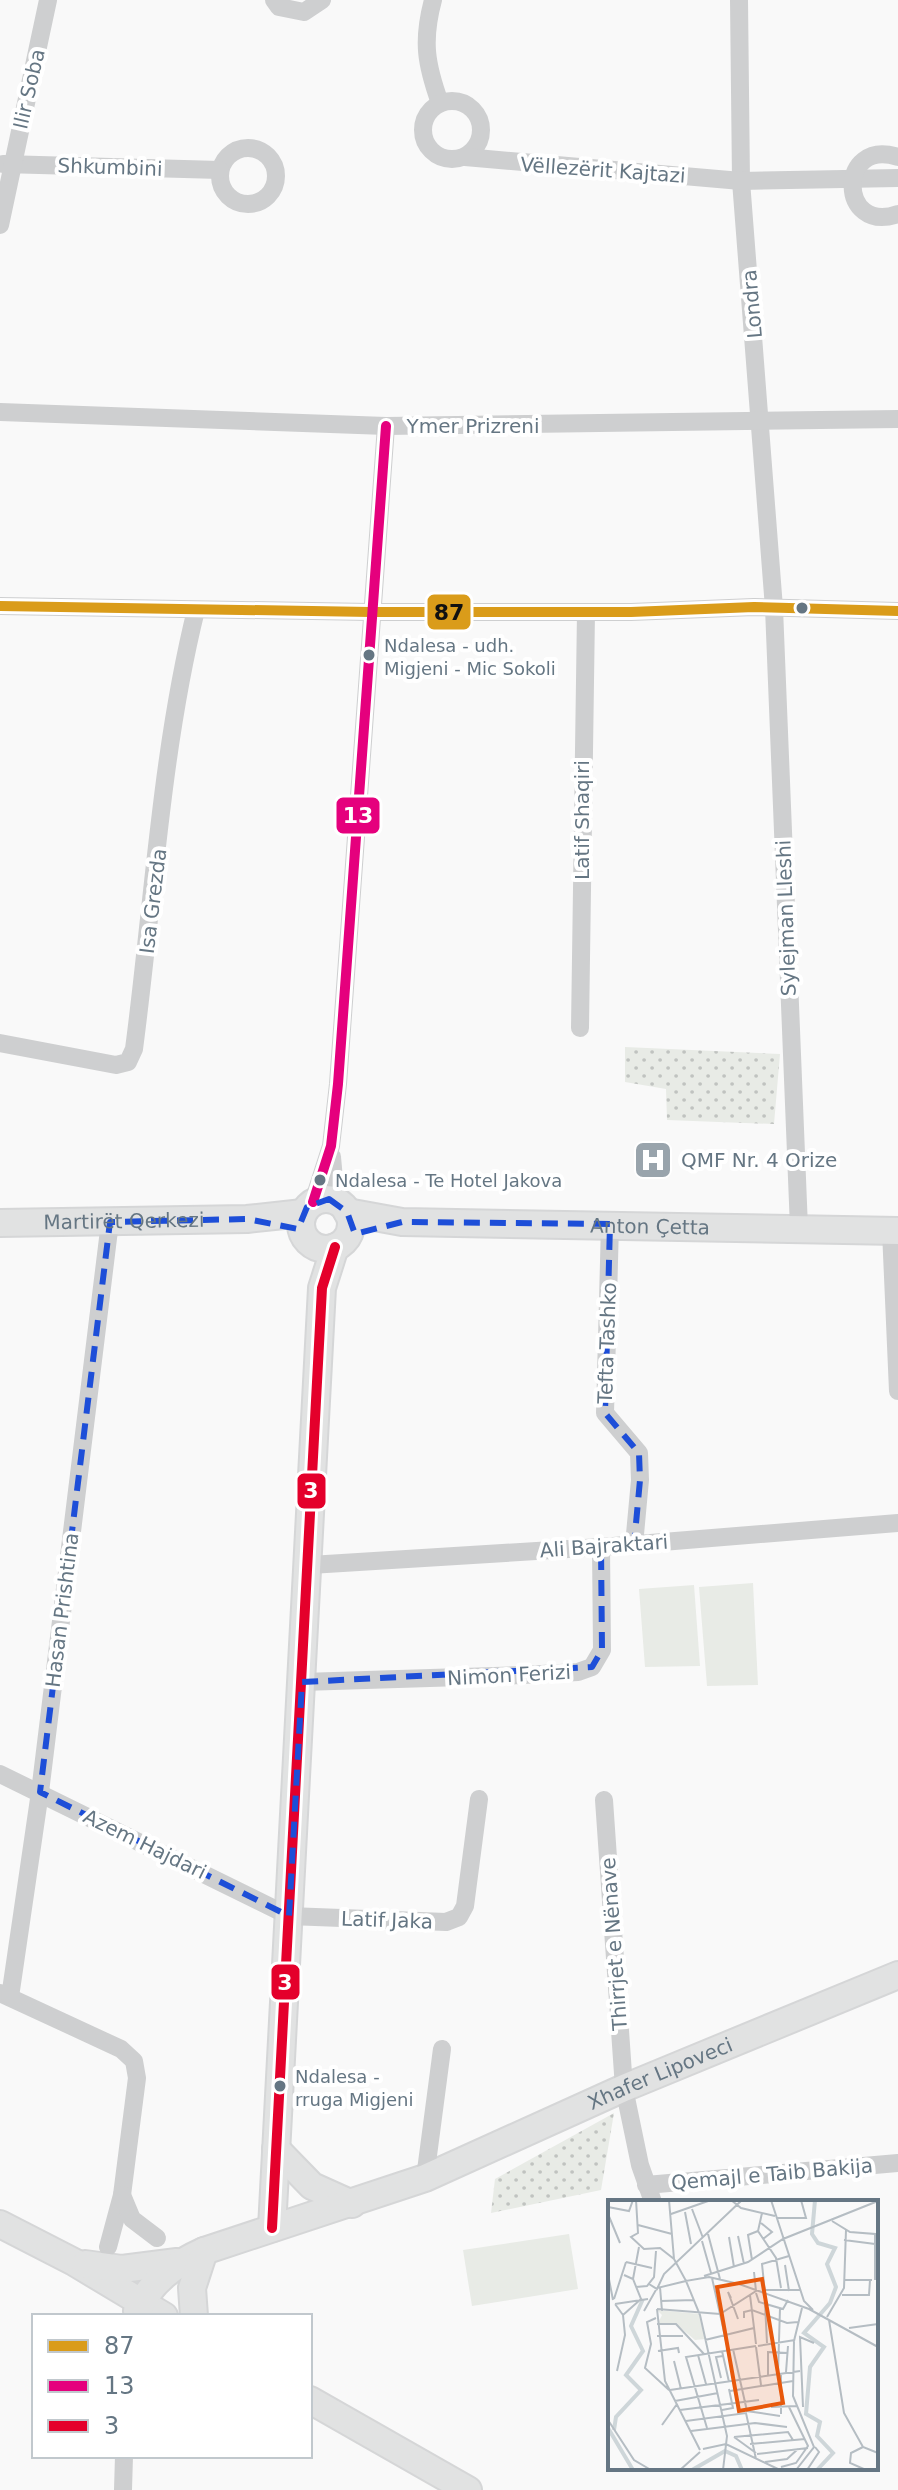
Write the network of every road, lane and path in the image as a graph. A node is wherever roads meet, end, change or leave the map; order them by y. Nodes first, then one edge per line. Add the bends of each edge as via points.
1 (48, 0) edge
2 (274, 0) edge
3 (322, 0) edge
4 (433, 0) edge
5 (737, 4) edge
6 (440, 103) junction
7 (465, 157) junction
8 (898, 157) edge
9 (6, 164) edge
10 (220, 170) dead end
11 (852, 178) junction
12 (898, 178) edge
13 (741, 181) junction
14 (898, 214) edge
15 (0, 225) edge
16 (0, 412) edge
17 (898, 419) edge
18 (763, 423) junction
19 (386, 426) junction
20 (774, 608) junction
21 (196, 610) junction
22 (898, 611) edge
23 (370, 612) junction
24 (586, 612) junction
25 (1, 613) edge
26 (580, 1028) dead end
27 (0, 1043) edge
28 (110, 1222) junction
29 (0, 1223) edge
30 (324, 1223) junction
31 (610, 1224) junction
32 (799, 1228) junction
33 (894, 1231) edge
34 (898, 1391) edge
35 (898, 1523) edge
36 (634, 1545) junction
37 (601, 1547) junction
38 (310, 1565) junction
39 (302, 1682) junction
40 (0, 1774) edge
41 (40, 1792) junction
42 (479, 1799) dead end
43 (604, 1800) dead end
44 (289, 1916) junction
45 (898, 1975) edge
46 (5, 1995) edge
47 (442, 2049) dead end
48 (624, 2088) junction
49 (276, 2149) junction
50 (898, 2163) edge
51 (425, 2178) junction
52 (650, 2194) edge
53 (122, 2195) junction
54 (352, 2204) junction
55 (0, 2224) edge
56 (272, 2228) junction
57 (157, 2238) dead end
58 (0, 2244) edge
59 (108, 2247) dead end
60 (194, 2256) junction
61 (74, 2262) junction
62 (140, 2311) edge
63 (194, 2314) edge
64 (312, 2401) edge
65 (124, 2458) edge
66 (463, 2489) edge
67 (123, 2490) edge

1 - 9 street, Ilir Soba
2 - 3 street via 279,7 304,12
4 - 6 street via 424,39
5 - 13 street, Londra
6 - 7 street via 457,101 478,115 480,141
6 - 7 street, Vëllezërit Kajtazi via 423,124 426,144 443,158
7 - 13 street, Vëllezërit Kajtazi
8 - 11 street via 870,156
9 - 10 street, Shkumbini
9 - 15 street, Ilir Soba
11 - 12 street, Vëllezërit Kajtazi
11 - 13 street, Vëllezërit Kajtazi
11 - 14 street via 860,208 878,217
13 - 18 street, Londra
16 - 19 street, Ymer Prizreni
17 - 18 street, Ymer Prizreni
18 - 19 street, Ymer Prizreni
18 - 20 street, Londra
19 - 23 street
20 - 22 street
20 - 24 street
20 - 32 street, Sylejman Lleshi
21 - 23 street
21 - 25 street
21 - 27 street, Isa Grezda via 172,745 134,1049 128,1062 116,1065
23 - 24 street
23 - 30 street
24 - 26 street, Latif Shaqiri
28 - 29 street, Martirët Qerkezi
28 - 30 street, Martirët Qerkezi
28 - 41 street, Hasan Prishtina
30 - 31 street, Anton Çetta
30 - 38 street
31 - 32 street, Anton Çetta
31 - 36 street, Tefta Tashko via 605,1413 639,1453
32 - 33 street, Anton Çetta
33 - 34 street
35 - 36 street, Ali Bajraktari
36 - 37 street, Ali Bajraktari
37 - 38 street, Ali Bajraktari
37 - 39 street, Nimon Ferizi via 602,1650 592,1667 578,1672
38 - 39 street
39 - 44 street
40 - 41 street, Azem Hajdari
41 - 44 street, Azem Hajdari
41 - 46 street, Hasan Prishtina
42 - 44 street, Latif Jaka via 465,1906 459,1917 446,1922
43 - 48 street, Thirrjet e Nënave
44 - 49 street
45 - 48 street, Xhafer Lipoveci
46 - 53 street via 121,2049 134,2061 137,2078
47 - 51 street
48 - 51 street, Xhafer Lipoveci
48 - 52 street, Thirrjet e Nënave
49 - 54 street via 312,2186
49 - 56 street
50 - 52 street, Qemajl e Taib Bakija
51 - 54 street, Xhafer Lipoveci
53 - 57 street via 132,2219
53 - 59 street
54 - 56 street, Xhafer Lipoveci
55 - 61 street
56 - 60 street, Xhafer Lipoveci
58 - 62 street
60 - 61 street via 122,2269
60 - 62 street, Xhafer Lipoveci via 150,2287
60 - 63 street
61 - 62 street
64 - 66 street
65 - 67 street

